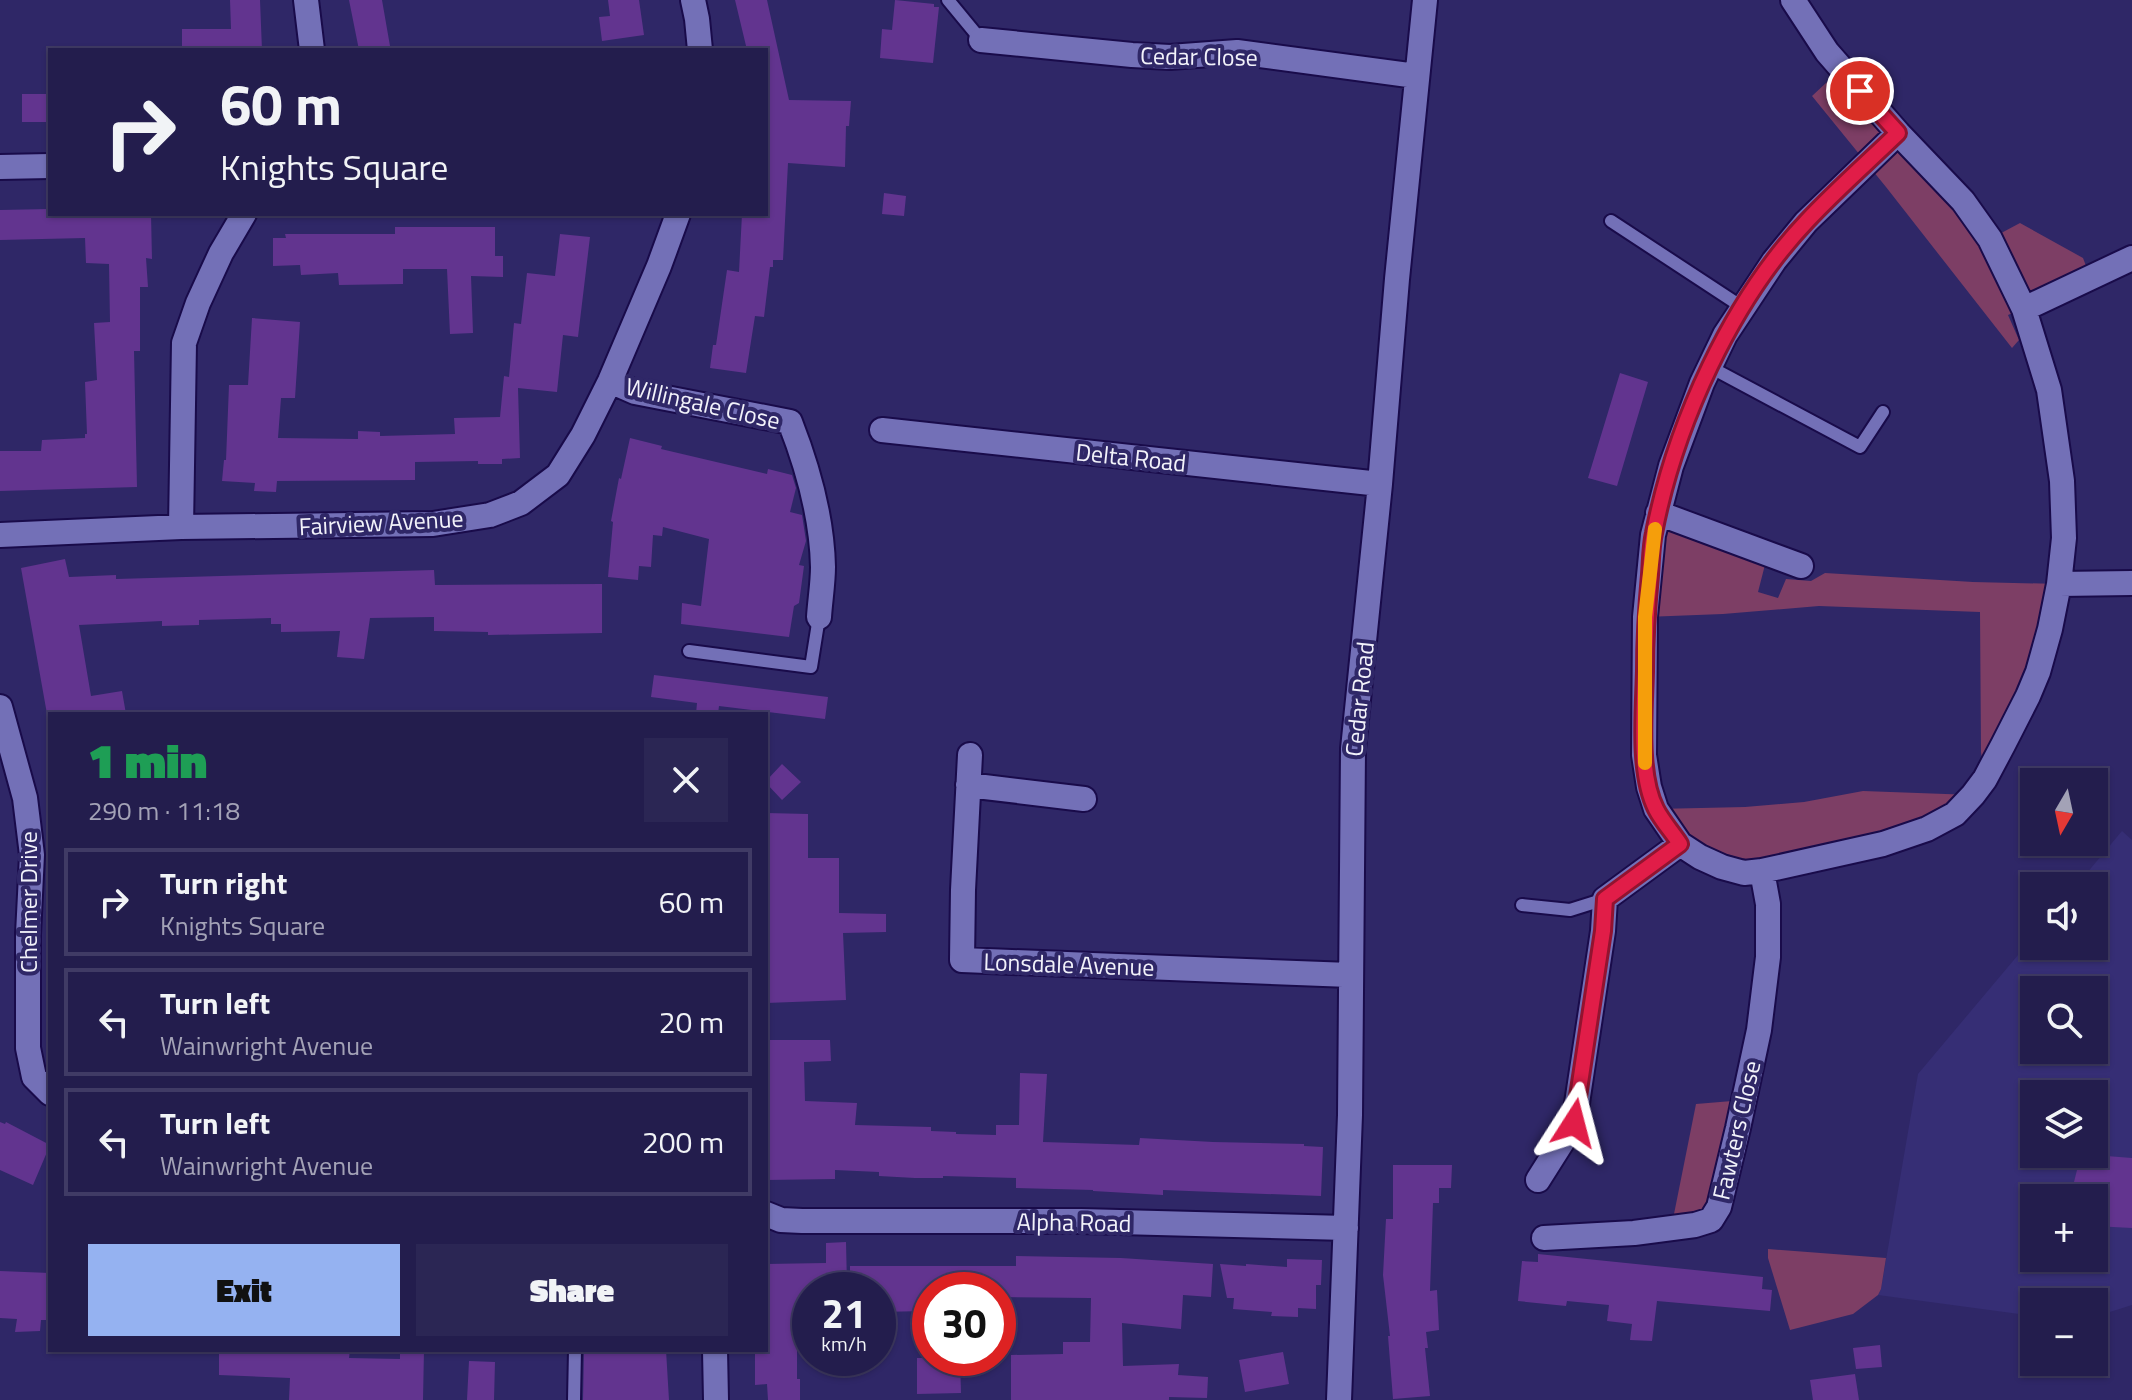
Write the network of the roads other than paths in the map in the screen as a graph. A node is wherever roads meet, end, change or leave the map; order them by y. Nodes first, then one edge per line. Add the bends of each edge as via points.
1 (306, 0) edge
2 (693, 0) edge
3 (948, 0) edge
4 (1425, 0) edge
5 (1793, 0) edge
6 (981, 40) joint
7 (312, 48) edge
8 (700, 48) edge
9 (1416, 76) junction
10 (1898, 133) junction
11 (48, 166) edge
12 (0, 167) edge
13 (243, 216) edge
14 (677, 216) edge
15 (1611, 221) dead end
16 (2132, 258) edge
17 (1742, 307) junction
18 (2024, 309) junction
19 (1710, 367) junction
20 (610, 381) junction
21 (1883, 412) dead end
22 (882, 430) dead end
23 (1380, 484) junction
24 (1658, 513) junction
25 (181, 527) junction
26 (0, 535) edge
27 (1801, 566) dead end
28 (2132, 583) edge
29 (2059, 584) junction
30 (819, 617) joint
31 (689, 651) dead end
32 (0, 707) edge
33 (970, 755) dead end
34 (968, 785) junction
35 (1084, 799) dead end
36 (1680, 844) junction
37 (41, 855) edge
38 (1762, 871) junction
39 (1605, 899) junction
40 (1522, 905) dead end
41 (1350, 975) junction
42 (48, 1091) edge
43 (1538, 1180) dead end
44 (768, 1215) edge
45 (1346, 1228) junction
46 (1544, 1238) dead end
47 (575, 1352) edge
48 (715, 1352) edge
49 (574, 1400) edge
50 (716, 1400) edge
51 (1339, 1400) edge

1 - 7 street
2 - 8 street
3 - 6 lane
4 - 9 street, Cedar Road
5 - 10 street via 1821,45
6 - 9 street, Cedar Close via 1170,57 1237,52
9 - 23 street, Cedar Road
10 - 17 street via 1806,222
10 - 18 street via 1963,201 1990,239
11 - 12 street
13 - 25 street via 221,253 184,343
14 - 20 street, Fairview Avenue
15 - 17 lane
16 - 18 street
17 - 19 street
18 - 29 street via 2049,390 2057,440 2064,538
19 - 21 lane via 1860,447
19 - 24 street
20 - 25 street, Fairview Avenue via 558,475 521,503 490,515 433,524
20 - 30 street, Willingale Close via 635,392 790,422 817,509 823,568
22 - 23 street, Delta Road
23 - 41 street, Cedar Road via 1353,749
24 - 27 street
24 - 36 street via 1645,617 1644,755 1656,809
25 - 26 street, Fairview Avenue
28 - 29 street
29 - 38 street via 2028,696 1985,779 1955,814 1883,844
30 - 31 lane via 811,667
32 - 37 street, Chelmer Drive
33 - 34 street, Lonsdale Avenue
34 - 35 street
34 - 41 street, Lonsdale Avenue via 962,960
36 - 38 street via 1722,867
36 - 39 street
37 - 42 street, Chelmer Drive via 28,934 28,1048 34,1077
38 - 46 street, Fawters Close via 1768,957 1759,1030 1719,1207 1711,1220 1695,1225
39 - 40 lane via 1570,910
39 - 43 street via 1574,1123
41 - 45 street, Cedar Road
44 - 45 street, Alpha Road via 802,1221
45 - 51 street, Cedar Road
47 - 49 lane
48 - 50 street

